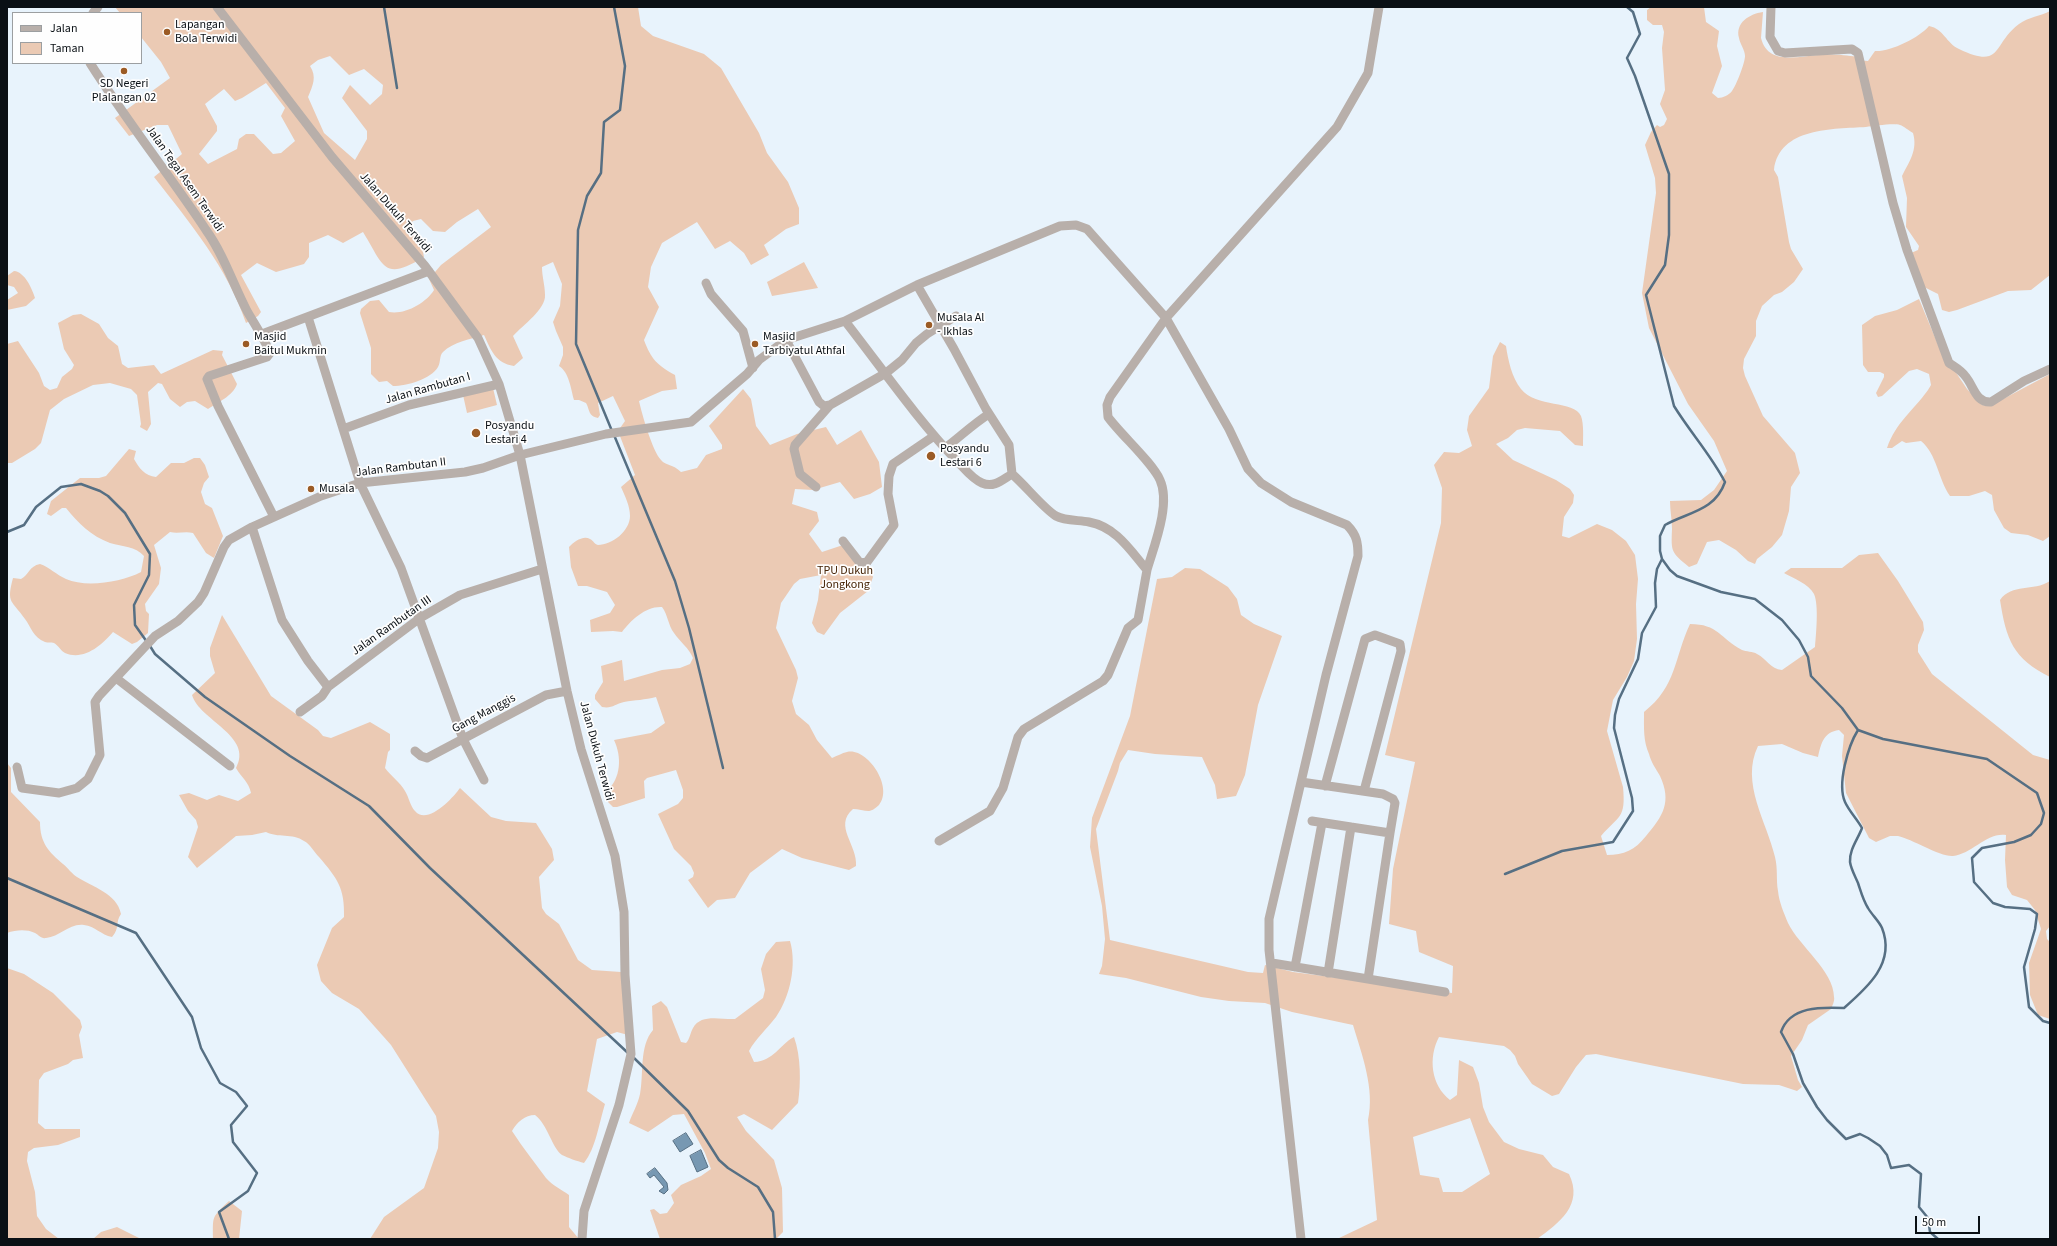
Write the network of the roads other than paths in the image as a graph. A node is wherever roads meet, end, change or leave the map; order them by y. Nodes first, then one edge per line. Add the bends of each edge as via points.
1 (216, 7) edge
2 (1379, 7) edge
3 (1771, 7) edge
4 (91, 64) edge
5 (429, 271) junction
6 (706, 283) dead end
7 (916, 285) junction
8 (956, 316) dead end
9 (308, 317) junction
10 (1166, 318) junction
11 (845, 320) junction
12 (940, 326) junction
13 (262, 334) junction
14 (786, 340) junction
15 (752, 368) junction
16 (2050, 369) edge
17 (886, 373) junction
18 (499, 384) junction
19 (830, 405) junction
20 (989, 414) junction
21 (343, 429) junction
22 (934, 436) junction
23 (945, 448) junction
24 (520, 455) junction
25 (1012, 474) junction
26 (360, 483) junction
27 (816, 487) dead end
28 (274, 517) junction
29 (252, 527) junction
30 (843, 541) dead end
31 (542, 569) junction
32 (1146, 570) junction
33 (420, 618) junction
34 (116, 678) junction
35 (328, 687) junction
36 (567, 690) junction
37 (300, 712) dead end
38 (463, 739) junction
39 (415, 751) dead end
40 (230, 766) dead end
41 (17, 767) dead end
42 (484, 780) dead end
43 (1301, 782) junction
44 (1325, 786) junction
45 (1364, 791) junction
46 (1312, 821) dead end
47 (1322, 823) junction
48 (1351, 827) junction
49 (1390, 832) junction
50 (939, 841) dead end
51 (1272, 963) junction
52 (1295, 967) junction
53 (1328, 973) junction
54 (1368, 980) junction
55 (1445, 992) dead end
56 (582, 1239) edge
57 (1301, 1239) edge

1 - 5 street, Jalan Dukuh Terwidi via 332,157
2 - 10 street via 1368,73 1337,126
3 - 16 street via 1770,37 1778,51 1785,53 1852,49 1858,53 1893,203 1907,250 1949,363 1962,371 1980,399 1986,402 1991,402 2024,381
4 - 13 street, Jalan Tegal Asem Terwidi via 207,231
5 - 9 street
5 - 18 street, Jalan Dukuh Terwidi via 478,338
6 - 15 street via 711,294 743,331
7 - 10 street via 1060,226 1076,225 1087,229
7 - 11 street
7 - 12 street
8 - 12 street
9 - 13 street
9 - 21 street
10 - 32 street via 1110,397 1107,405 1108,417 1153,469 1163,486 1164,501
10 - 43 street via 1230,429 1248,469 1261,483 1291,502 1348,525 1358,540 1358,556
11 - 14 street
11 - 17 street
12 - 17 street via 916,343 902,360
12 - 20 street
13 - 28 street, Jalan Tegal Asem Terwidi via 270,353 268,355 209,376 207,381
14 - 15 street
14 - 19 street via 819,402 824,406
15 - 24 street via 691,422 606,434
17 - 19 street
17 - 22 street
18 - 21 street, Jalan Rambutan I via 409,405
18 - 24 street, Jalan Dukuh Terwidi
19 - 27 street via 794,449 800,474
20 - 23 street
20 - 25 street via 1009,445
21 - 26 street
22 - 23 street
22 - 30 street via 893,464 888,494 894,525 867,562 860,562
23 - 25 street via 969,473 983,483 997,484
24 - 26 street, Jalan Rambutan II via 465,472
24 - 31 street, Jalan Dukuh Terwidi
25 - 32 street via 1059,518 1098,524 1117,534
26 - 28 street, Jalan Rambutan II via 321,496
26 - 33 street via 401,568
28 - 29 street, Jalan Rambutan II
29 - 34 street, Jalan Rambutan II via 229,540 224,546 198,602 178,621 155,636
29 - 35 street via 282,620
31 - 33 street, Jalan Rambutan III via 460,595
31 - 36 street, Jalan Dukuh Terwidi
32 - 50 street via 1138,620 1128,628 1108,675 1103,681 1024,729 1018,737 1002,788 990,811
33 - 35 street, Jalan Rambutan III
33 - 38 street
34 - 40 street
34 - 41 street via 95,702 100,755 88,779 71,790 52,794 22,788
35 - 37 street, Jalan Rambutan III via 322,696
36 - 38 street, Gang Manggis via 546,695
36 - 56 street, Jalan Dukuh Terwidi via 581,749 616,856 624,912 625,975 631,1057 619,1105 584,1211
38 - 39 street, Gang Manggis via 427,758
38 - 42 street
43 - 44 street
43 - 51 street via 1269,918 1269,950
44 - 45 street
44 - 45 street via 1365,639 1375,635 1400,644 1401,651
45 - 49 street via 1383,794 1393,799 1395,803
46 - 47 street
47 - 48 street
47 - 52 street
48 - 49 street
48 - 53 street
49 - 54 street
51 - 52 street
51 - 57 street
52 - 53 street
53 - 54 street
54 - 55 street

